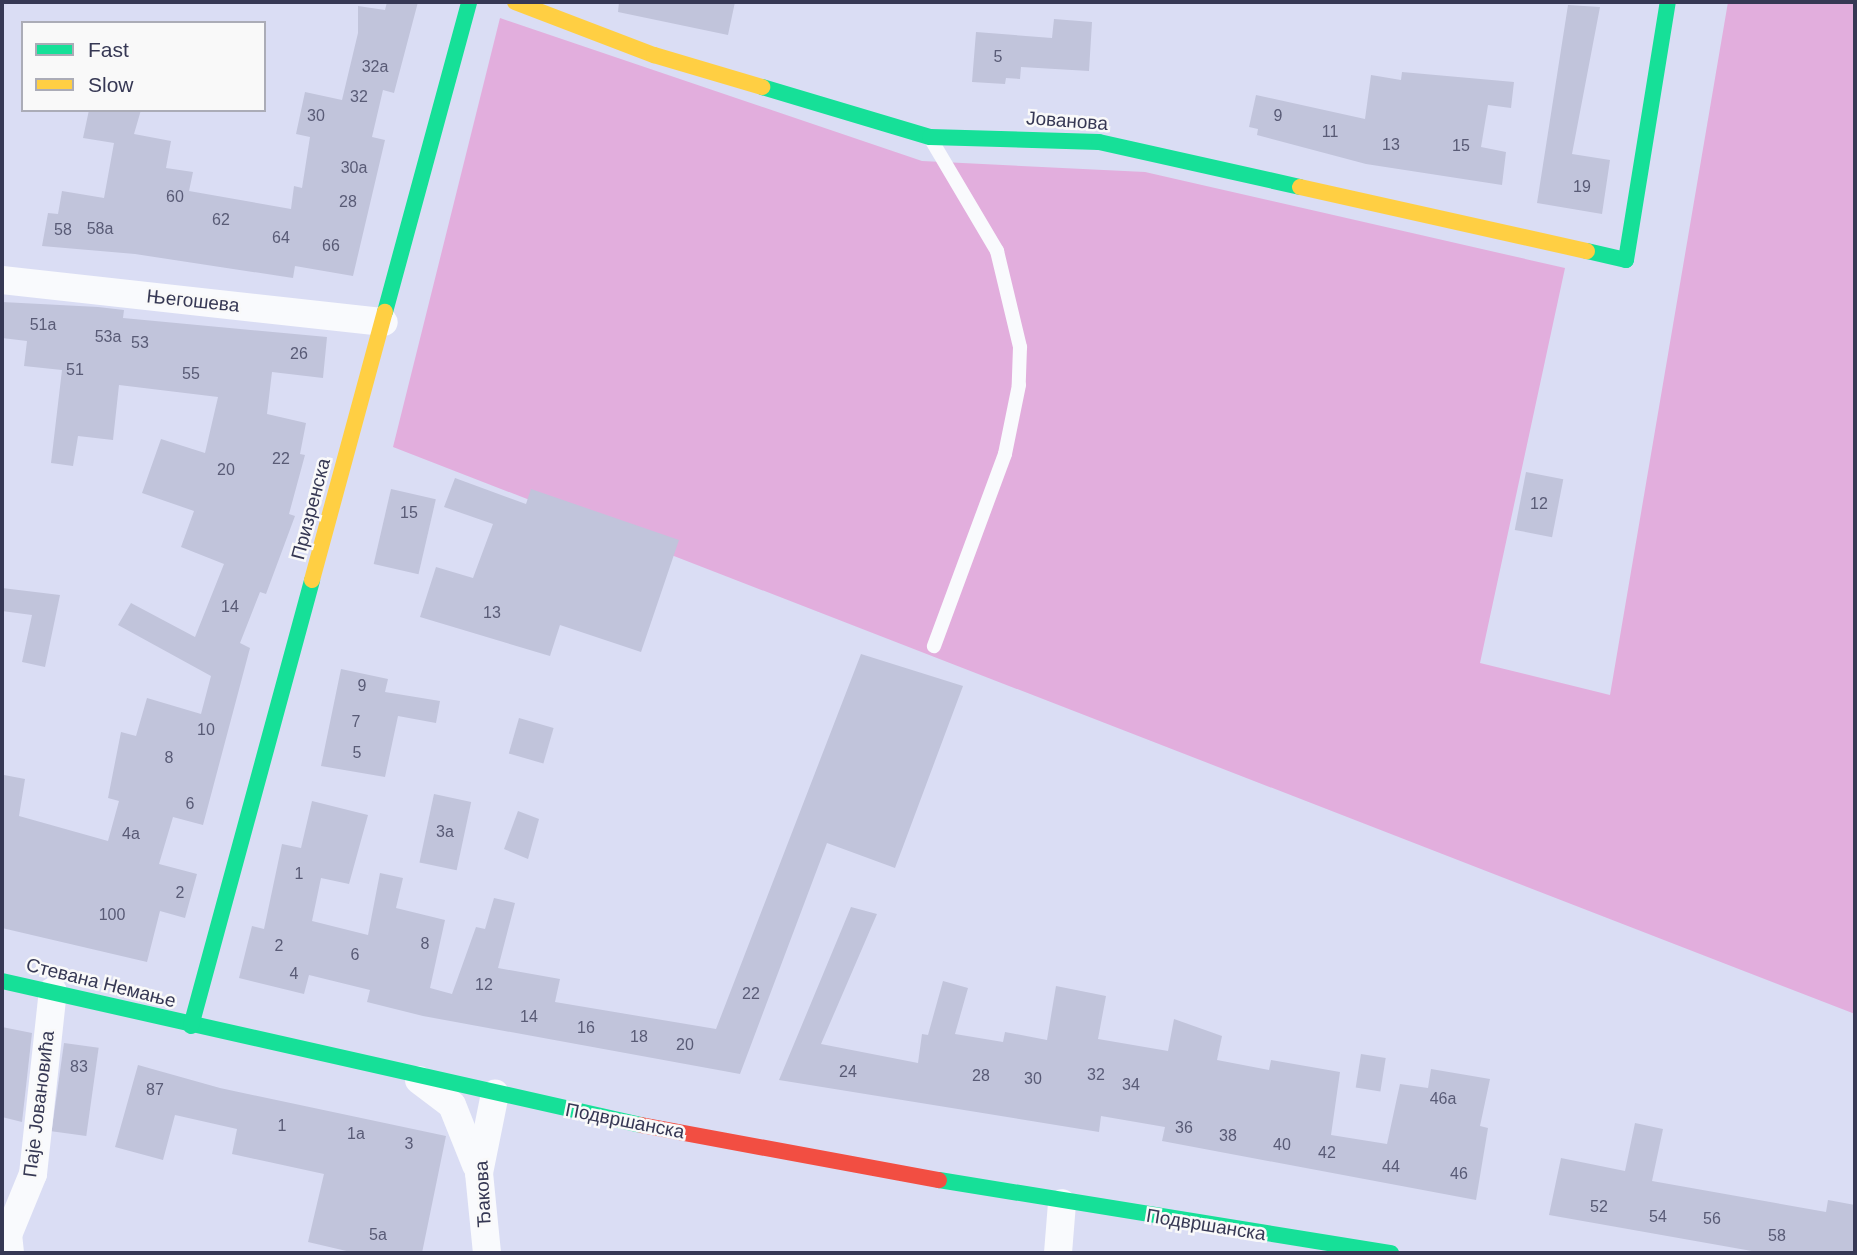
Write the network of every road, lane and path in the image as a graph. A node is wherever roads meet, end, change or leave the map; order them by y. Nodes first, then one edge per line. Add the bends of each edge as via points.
1 (469, 2) edge
2 (515, 2) edge
3 (1668, 2) edge
4 (930, 137) junction
5 (2, 280) edge
6 (384, 322) junction
7 (934, 646) dead end
8 (2, 981) edge
9 (53, 991) junction
10 (191, 1026) junction
11 (411, 1075) junction
12 (495, 1094) junction
13 (479, 1173) junction
14 (1062, 1202) junction
15 (6, 1241) edge
16 (487, 1253) edge
17 (1058, 1253) edge
18 (1391, 1253) edge

1 - 6 street, Призренска
2 - 4 street, Јованова via 654,55
3 - 4 street, Јованова via 1626,260 1099,142
4 - 7 lane via 997,251 1020,346 1018,397 1005,454
5 - 6 street, Његошева
6 - 10 street, Призренска
8 - 9 street, Стевана Немање
9 - 10 street, Стевана Немање
9 - 15 street, Паје Јовановића via 33,1174
10 - 11 street, Подвршанска
11 - 12 street, Подвршанска
11 - 13 street via 452,1105
12 - 13 street, Ђакова
12 - 14 street, Подвршанска
13 - 16 street, Ђакова
14 - 17 street
14 - 18 street, Подвршанска

